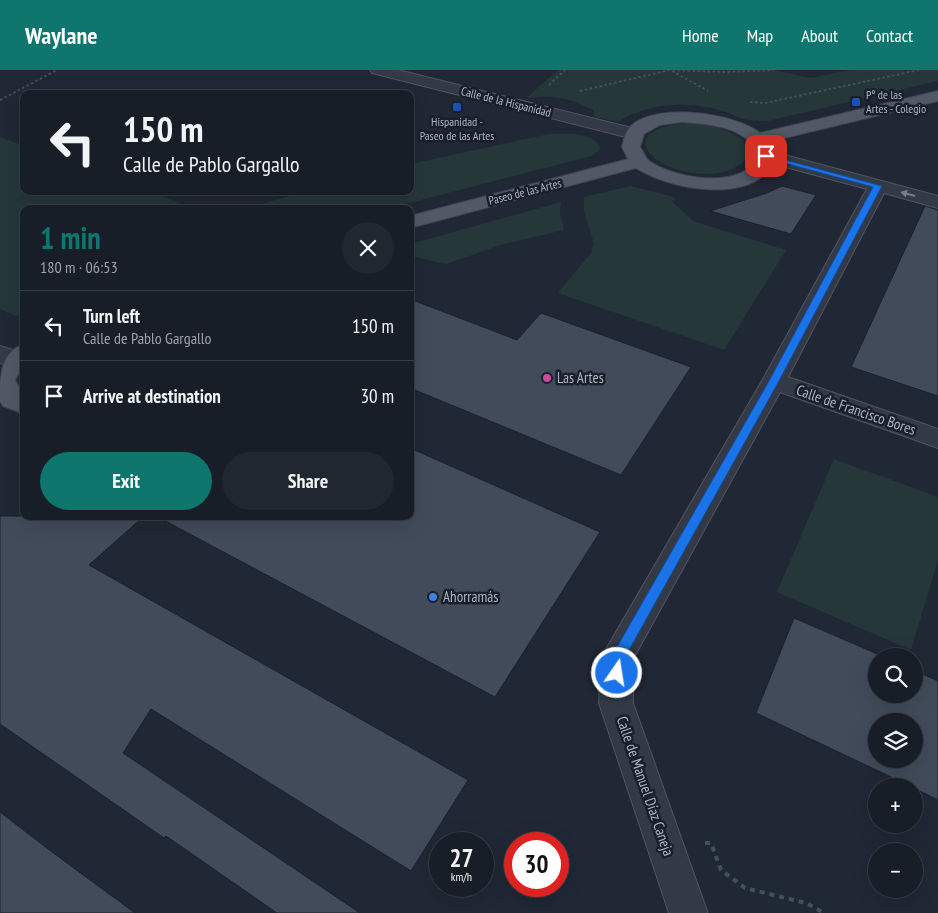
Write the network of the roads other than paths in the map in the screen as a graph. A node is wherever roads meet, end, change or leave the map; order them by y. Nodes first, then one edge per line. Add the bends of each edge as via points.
1 (378, 70) edge
2 (938, 96) edge
3 (634, 134) junction
4 (762, 148) junction
5 (639, 162) junction
6 (878, 186) junction
7 (938, 202) edge
8 (414, 221) edge
9 (13, 355) edge
10 (774, 381) junction
11 (12, 404) edge
12 (938, 439) edge
13 (688, 912) edge

1 - 3 street, Calle de la Hispanidad
2 - 4 main road
3 - 4 main road via 660,120 682,117 710,119 740,128
3 - 5 main road via 631,147
4 - 5 main road via 759,170 738,181 709,184 680,181 656,173
4 - 6 street
5 - 8 main road, Paseo de las Artes
7 -> 6 street
6 - 10 street, Calle de Manuel Díaz Caneja
9 - 11 main road via 3,380
10 - 12 street, Calle de Francisco Bores
10 - 13 street, Calle de Manuel Díaz Caneja via 617,658 616,703

